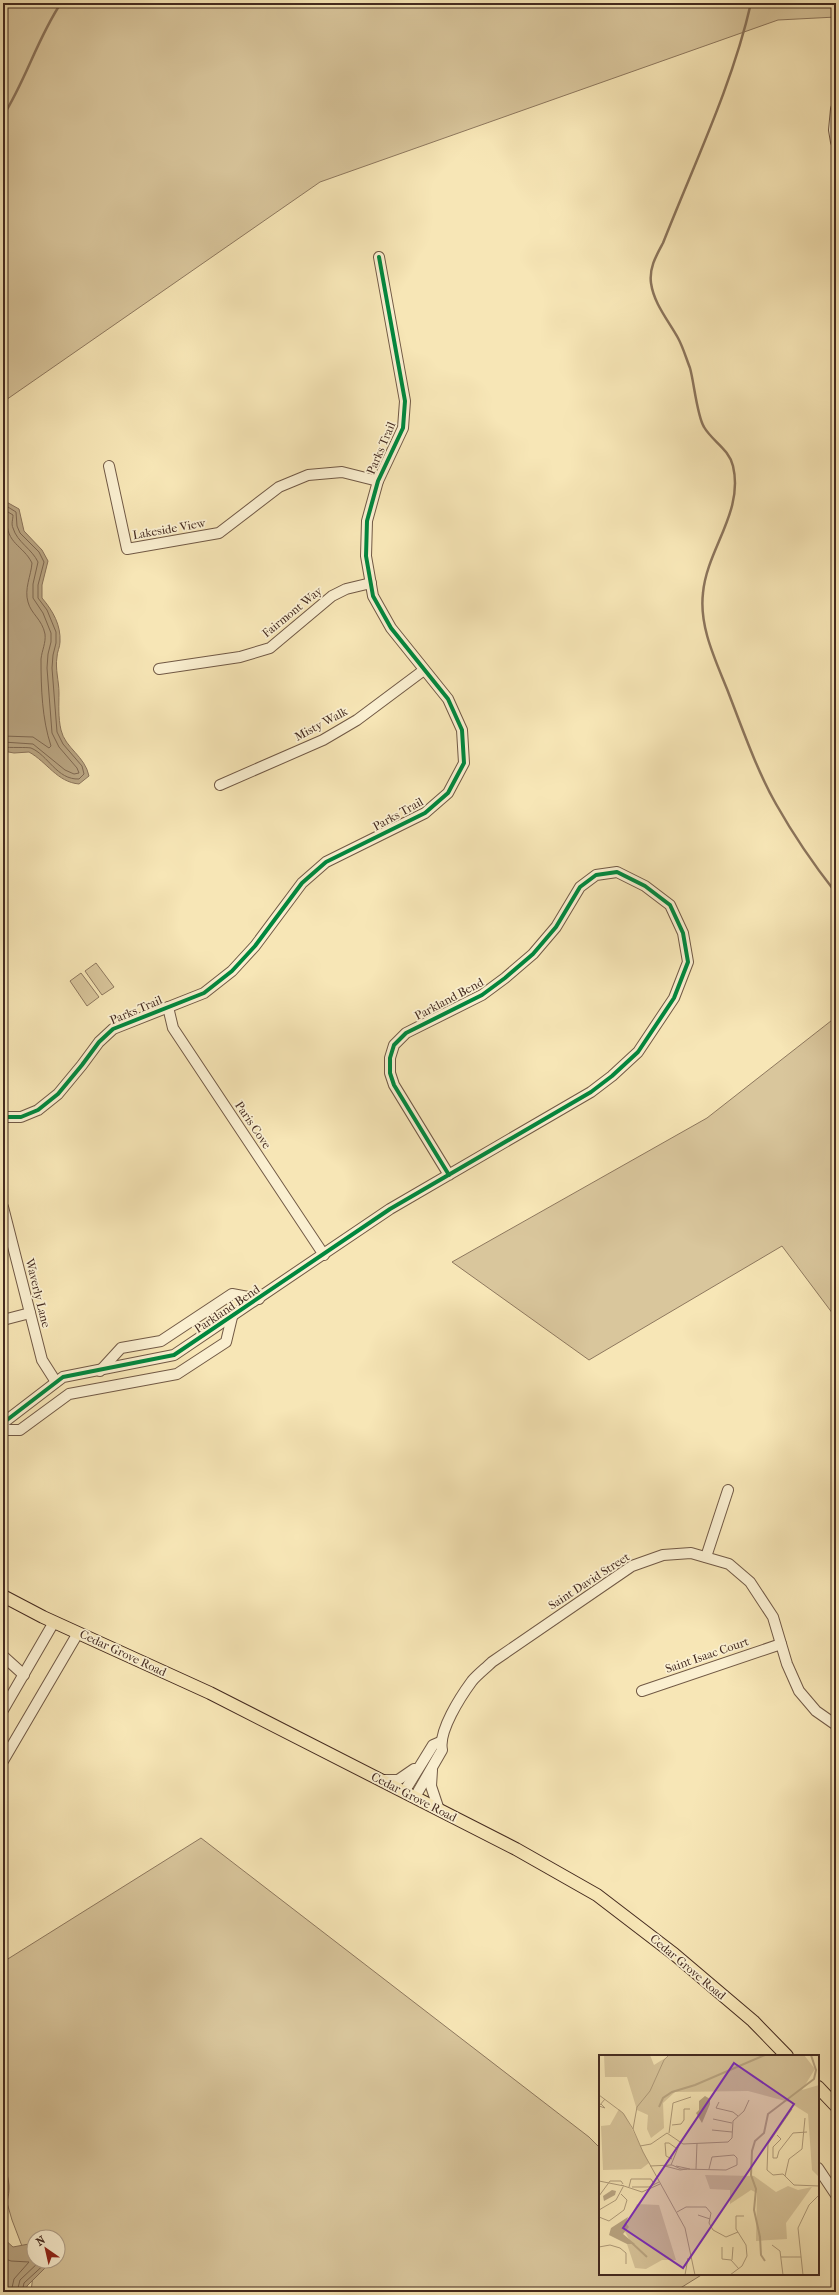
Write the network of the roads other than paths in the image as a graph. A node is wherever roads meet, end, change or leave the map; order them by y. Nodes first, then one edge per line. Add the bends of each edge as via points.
1 (836, 109) edge
2 (836, 142) edge
3 (379, 257) dead end
4 (108, 466) dead end
5 (378, 481) junction
6 (371, 583) junction
7 (159, 669) dead end
8 (424, 670) junction
9 (220, 785) dead end
10 (168, 1007) junction
11 (3, 1117) edge
12 (449, 1176) junction
13 (3, 1207) edge
14 (324, 1255) junction
15 (259, 1299) junction
16 (30, 1313) junction
17 (232, 1317) junction
18 (3, 1320) edge
19 (100, 1371) junction
20 (56, 1382) junction
21 (3, 1423) edge
22 (3, 1430) edge
23 (728, 1490) dead end
24 (706, 1557) junction
25 (3, 1596) edge
26 (54, 1622) junction
27 (78, 1633) junction
28 (781, 1644) junction
29 (3, 1656) edge
30 (24, 1675) junction
31 (642, 1691) dead end
32 (3, 1710) edge
33 (836, 1725) edge
34 (440, 1742) junction
35 (3, 1761) edge
36 (423, 1761) junction
37 (432, 1767) junction
38 (380, 1780) junction
39 (404, 1792) junction
40 (415, 1797) junction
41 (439, 1810) junction
42 (786, 2055) edge
43 (819, 2088) edge
44 (836, 2106) edge
45 (819, 2170) edge
46 (836, 2195) edge

1 - 2 street
3 - 5 street, Parks Trail via 405,401 404,428
4 - 5 street, Lakeside View via 127,549 219,533 279,487 308,475 342,472
5 - 6 street, Parks Trail via 367,521 366,556
6 - 7 street, Fairmont Way via 346,589 332,596 270,648 240,657
6 - 8 street, Parks Trail via 373,596 391,628
8 - 9 street, Misty Walk via 357,720 323,740
8 - 10 street, Parks Trail via 448,699 462,730 464,763 448,793 425,813 326,862 302,883 255,946 232,970 204,993
10 - 11 street, Parks Trail via 113,1029 99,1042 58,1094 38,1110 21,1117
10 - 14 street, Paris Cove via 173,1028
12 - 12 street, Parkland Bend via 591,1092 638,1052 674,998 688,962 683,933 670,906 646,886 617,872 596,875 580,887 556,927 533,954 482,995 406,1032 394,1045 390,1058 390,1073 394,1085
12 - 14 street, Parkland Bend via 390,1210
13 - 16 street, Waverly Lane
14 - 15 street, Parkland Bend
15 - 17 street, Parkland Bend
15 - 19 street, Parkland Bend via 232,1294 161,1341 121,1348
16 - 18 street
16 - 20 street, Waverly Lane via 42,1360
17 - 19 street, Parkland Bend via 174,1355
17 - 22 street, Parkland Bend via 226,1342 177,1374 69,1394 20,1430
19 - 20 street, Parkland Bend via 63,1377
20 - 21 street, Parkland Bend
23 - 24 street
24 - 28 street, Saint David Street via 729,1564 750,1582 773,1617
24 - 34 street, Saint David Street via 691,1553 663,1555 632,1566 492,1662 473,1680 452,1713
25 - 26 main road, Cedar Grove Road
26 - 27 main road, Cedar Grove Road
26 - 30 street
27 - 35 street
27 - 38 main road, Cedar Grove Road via 210,1693
28 - 31 street, Saint Isaac Court
28 - 33 street, Saint David Street via 799,1691 816,1711
29 - 30 street
30 - 32 street
34 - 36 street, Saint David Street via 433,1745
34 - 37 street, Saint David Street via 442,1750
36 - 38 street via 403,1778
36 - 39 street, Saint David Street
37 - 40 street, Saint David Street
37 - 41 street via 431,1786
38 - 39 main road, Cedar Grove Road
39 - 40 main road, Cedar Grove Road
40 - 41 main road, Cedar Grove Road
41 - 42 main road, Cedar Grove Road via 598,1895 674,1954 752,2021
43 - 44 main road
45 - 46 street

